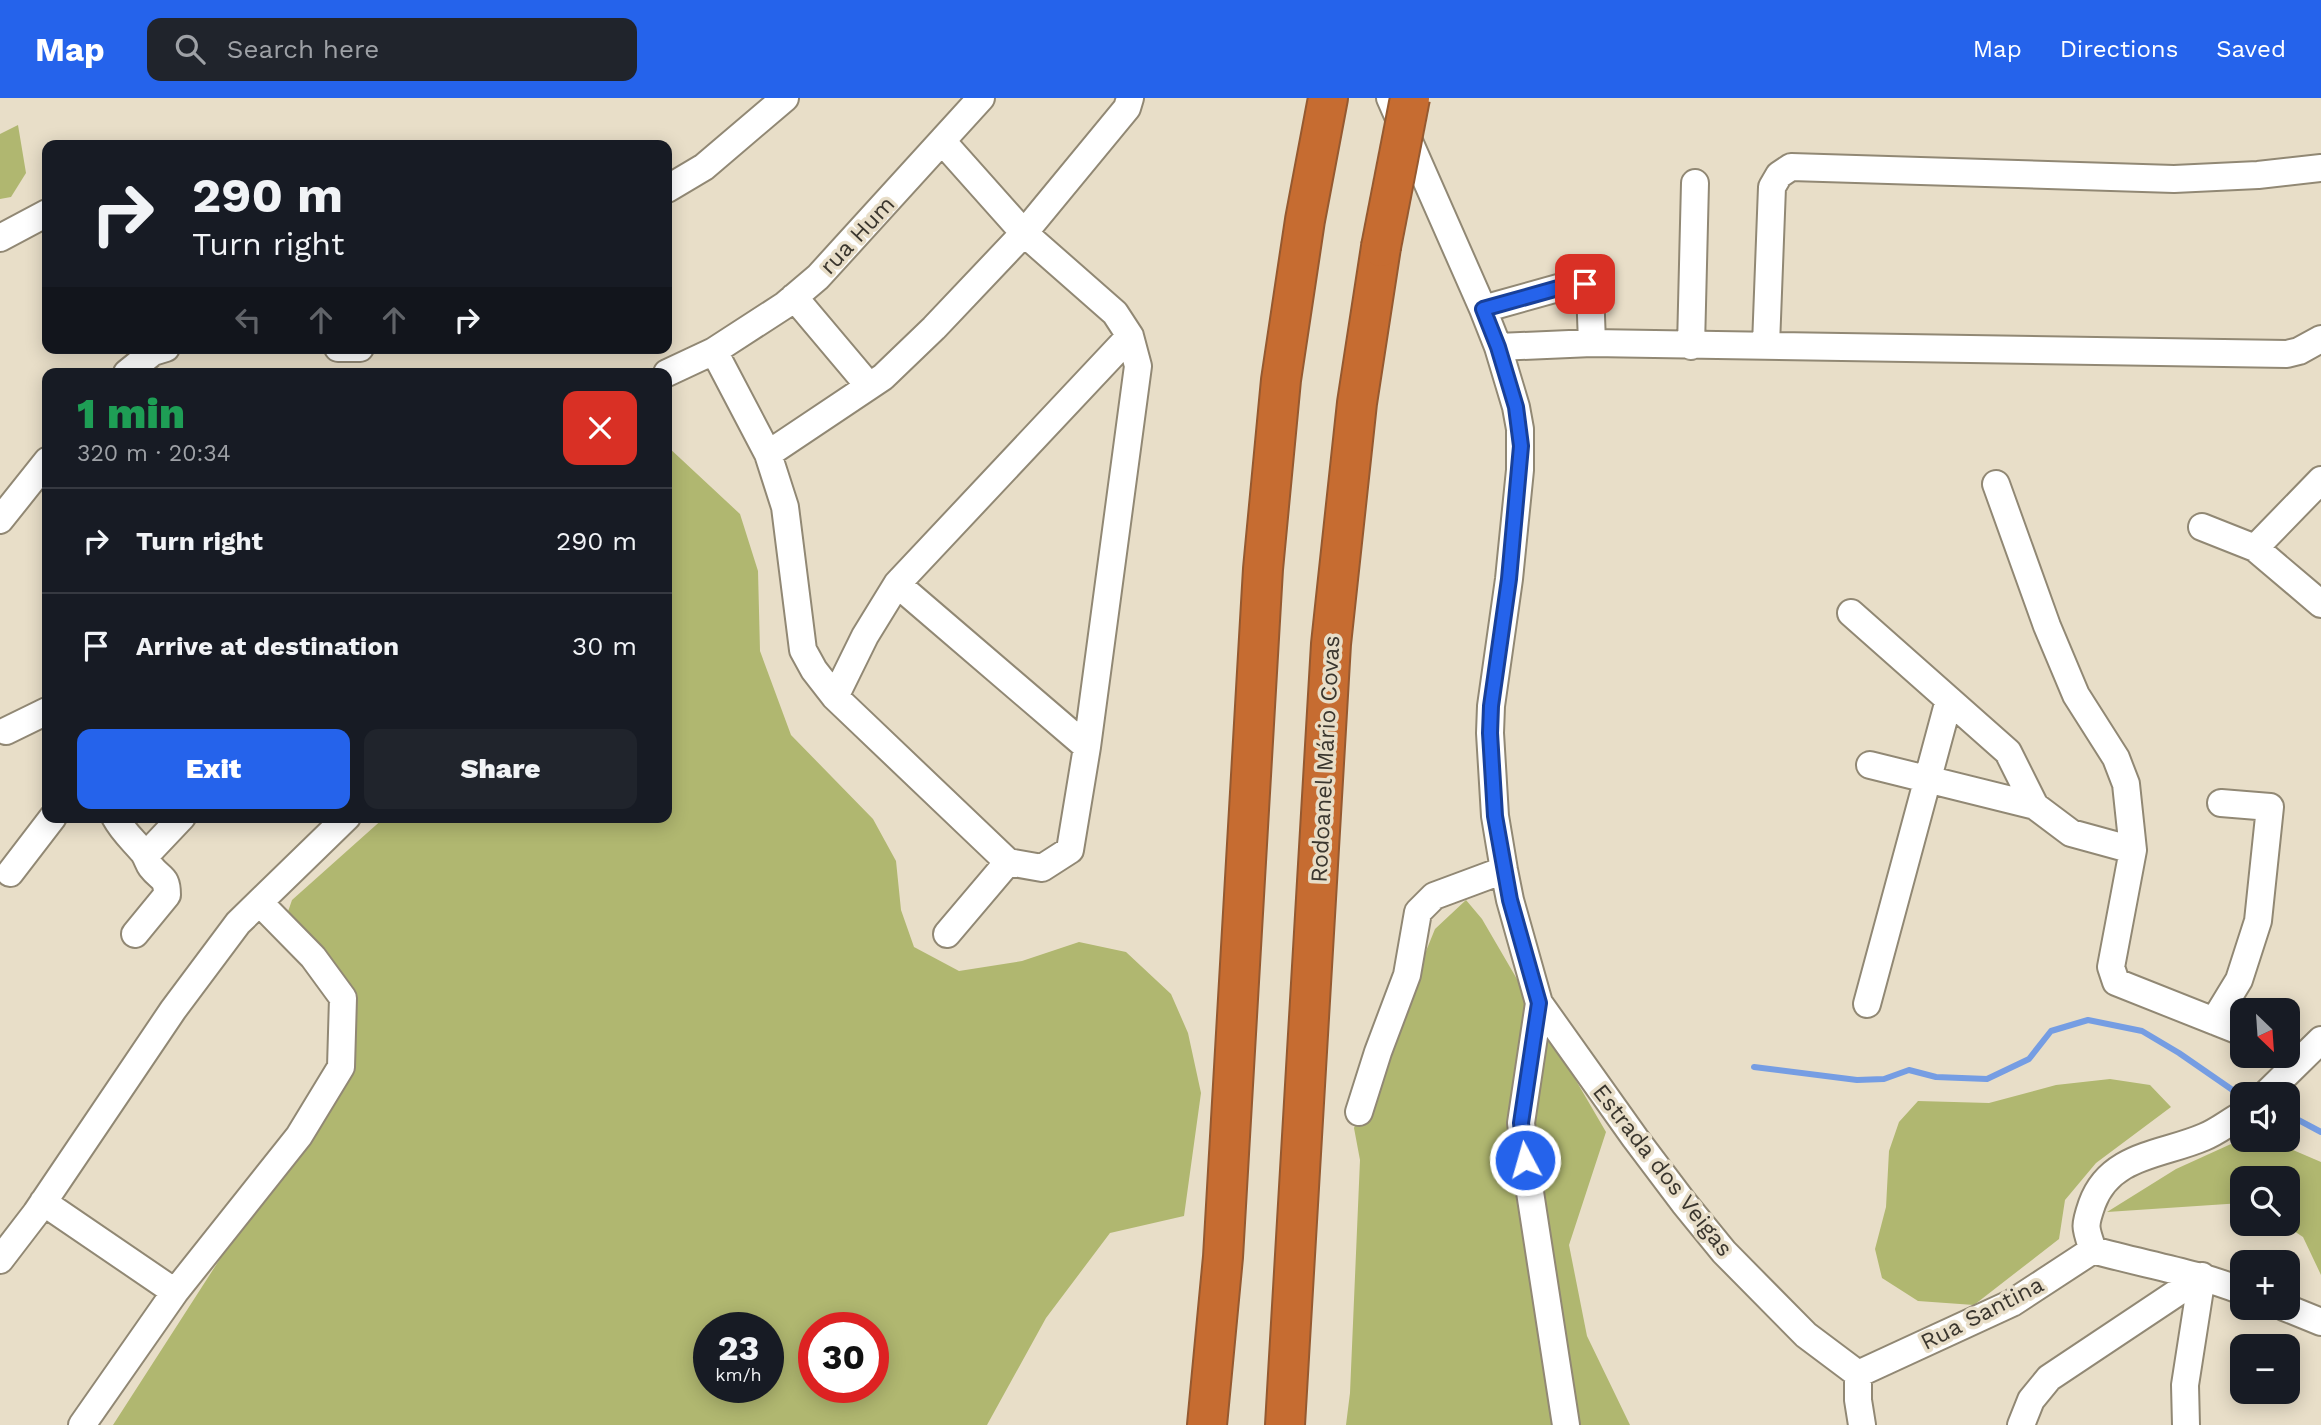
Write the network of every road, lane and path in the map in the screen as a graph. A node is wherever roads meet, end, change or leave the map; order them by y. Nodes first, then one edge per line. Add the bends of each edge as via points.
1 (785, 98) edge
2 (981, 98) edge
3 (1130, 98) edge
4 (1390, 98) edge
5 (1410, 98) edge
6 (1328, 99) edge
7 (942, 141) junction
8 (2321, 168) edge
9 (1695, 183) dead end
10 (672, 186) edge
11 (42, 216) edge
12 (1024, 233) junction
13 (0, 238) edge
14 (794, 297) junction
15 (1483, 309) junction
16 (1130, 336) junction
17 (2321, 339) edge
18 (1592, 343) junction
19 (1766, 345) junction
20 (1691, 346) junction
21 (1498, 347) junction
22 (714, 351) junction
23 (151, 354) edge
24 (133, 368) edge
25 (672, 371) edge
26 (869, 386) junction
27 (768, 454) junction
28 (42, 467) edge
29 (2321, 480) edge
30 (1996, 484) dead end
31 (0, 520) edge
32 (2202, 527) dead end
33 (2255, 548) junction
34 (897, 584) junction
35 (2321, 604) edge
36 (1851, 613) dead end
37 (835, 697) junction
38 (1949, 700) junction
39 (42, 713) edge
40 (6, 731) dead end
41 (1087, 747) junction
42 (1870, 765) dead end
43 (1927, 779) junction
44 (2221, 803) dead end
45 (2035, 806) junction
46 (48, 823) edge
47 (118, 823) edge
48 (176, 823) edge
49 (341, 823) edge
50 (2133, 850) junction
51 (146, 855) junction
52 (1008, 862) junction
53 (1504, 870) junction
54 (10, 873) dead end
55 (260, 903) junction
56 (135, 934) dead end
57 (947, 934) dead end
58 (1539, 1003) junction
59 (1867, 1004) dead end
60 (2214, 1021) junction
61 (2230, 1027) edge
62 (2304, 1049) edge
63 (2276, 1082) edge
64 (1359, 1112) dead end
65 (2230, 1122) edge
66 (43, 1202) junction
67 (2093, 1250) junction
68 (0, 1260) edge
69 (2202, 1276) junction
70 (2230, 1286) edge
71 (175, 1292) junction
72 (2300, 1313) edge
73 (2321, 1322) edge
74 (1858, 1374) junction
75 (82, 1425) edge
76 (1207, 1425) edge
77 (1285, 1425) edge
78 (1566, 1425) edge
79 (1862, 1425) edge
80 (2021, 1425) edge
81 (2186, 1425) edge

1 - 10 street via 704,167
2 - 7 street, rua Hum
3 - 12 street via 1127,108
4 - 15 street
5 - 77 highway, Rodoanel Mário Covas, bridge via 1381,247 1354,429 1331,645
6 - 76 highway via 1281,380 1264,555 1223,1257
7 - 12 street
7 - 14 street, rua Hum via 818,277
8 - 19 street via 2174,179 1791,167 1772,187
9 - 20 street
11 - 13 street
12 - 16 street via 1115,313
12 - 26 street via 934,328
14 - 22 street, rua Hum
14 - 26 street
15 - 18 street via 1585,284 1590,289
15 - 21 street
16 - 34 street
16 - 41 street via 1138,366
17 - 19 street via 2287,354
18 - 20 street
18 - 21 street
19 - 20 street
21 - 53 street via 1516,407 1521,446 1491,706 1495,816
22 - 25 street
22 - 27 street
23 - 24 street
26 - 27 street
27 - 37 street via 785,507 803,650
28 - 31 street
29 - 33 street
30 - 50 street via 2071,684 2116,758 2126,784
32 - 33 street
33 - 35 street
34 - 37 street
34 - 41 street
36 - 38 street
37 - 52 street
38 - 43 street
38 - 45 street via 2008,752
39 - 40 street
41 - 52 street via 1070,850 1042,867
42 - 43 street
43 - 45 street
43 - 59 street
44 - 60 street via 2270,807 2258,921 2239,980
45 - 50 street via 2071,833
46 - 54 street
47 - 51 street
48 - 51 street
49 - 55 street
50 - 60 street via 2110,967 2116,982
51 - 56 street via 167,884 167,895
52 - 57 street
53 - 58 street
53 - 64 street via 1434,896 1418,912 1407,975
55 - 66 street via 238,923 173,1010
55 - 71 street via 313,957 343,998 341,1067 299,1136
58 - 74 street, Estrada dos Veigas via 1659,1171 1724,1251 1806,1335
58 - 78 street via 1521,1123
60 - 61 street
62 - 63 street
65 - 67 street via 2204,1137 2119,1169 2099,1186 2084,1226
66 - 68 street
66 - 71 street
67 - 69 street
67 - 74 street, Rua Santina via 2012,1303
69 - 70 street
69 - 80 street via 2049,1378 2031,1401
69 - 81 street via 2185,1385
71 - 75 street
72 - 73 street
74 - 79 street

